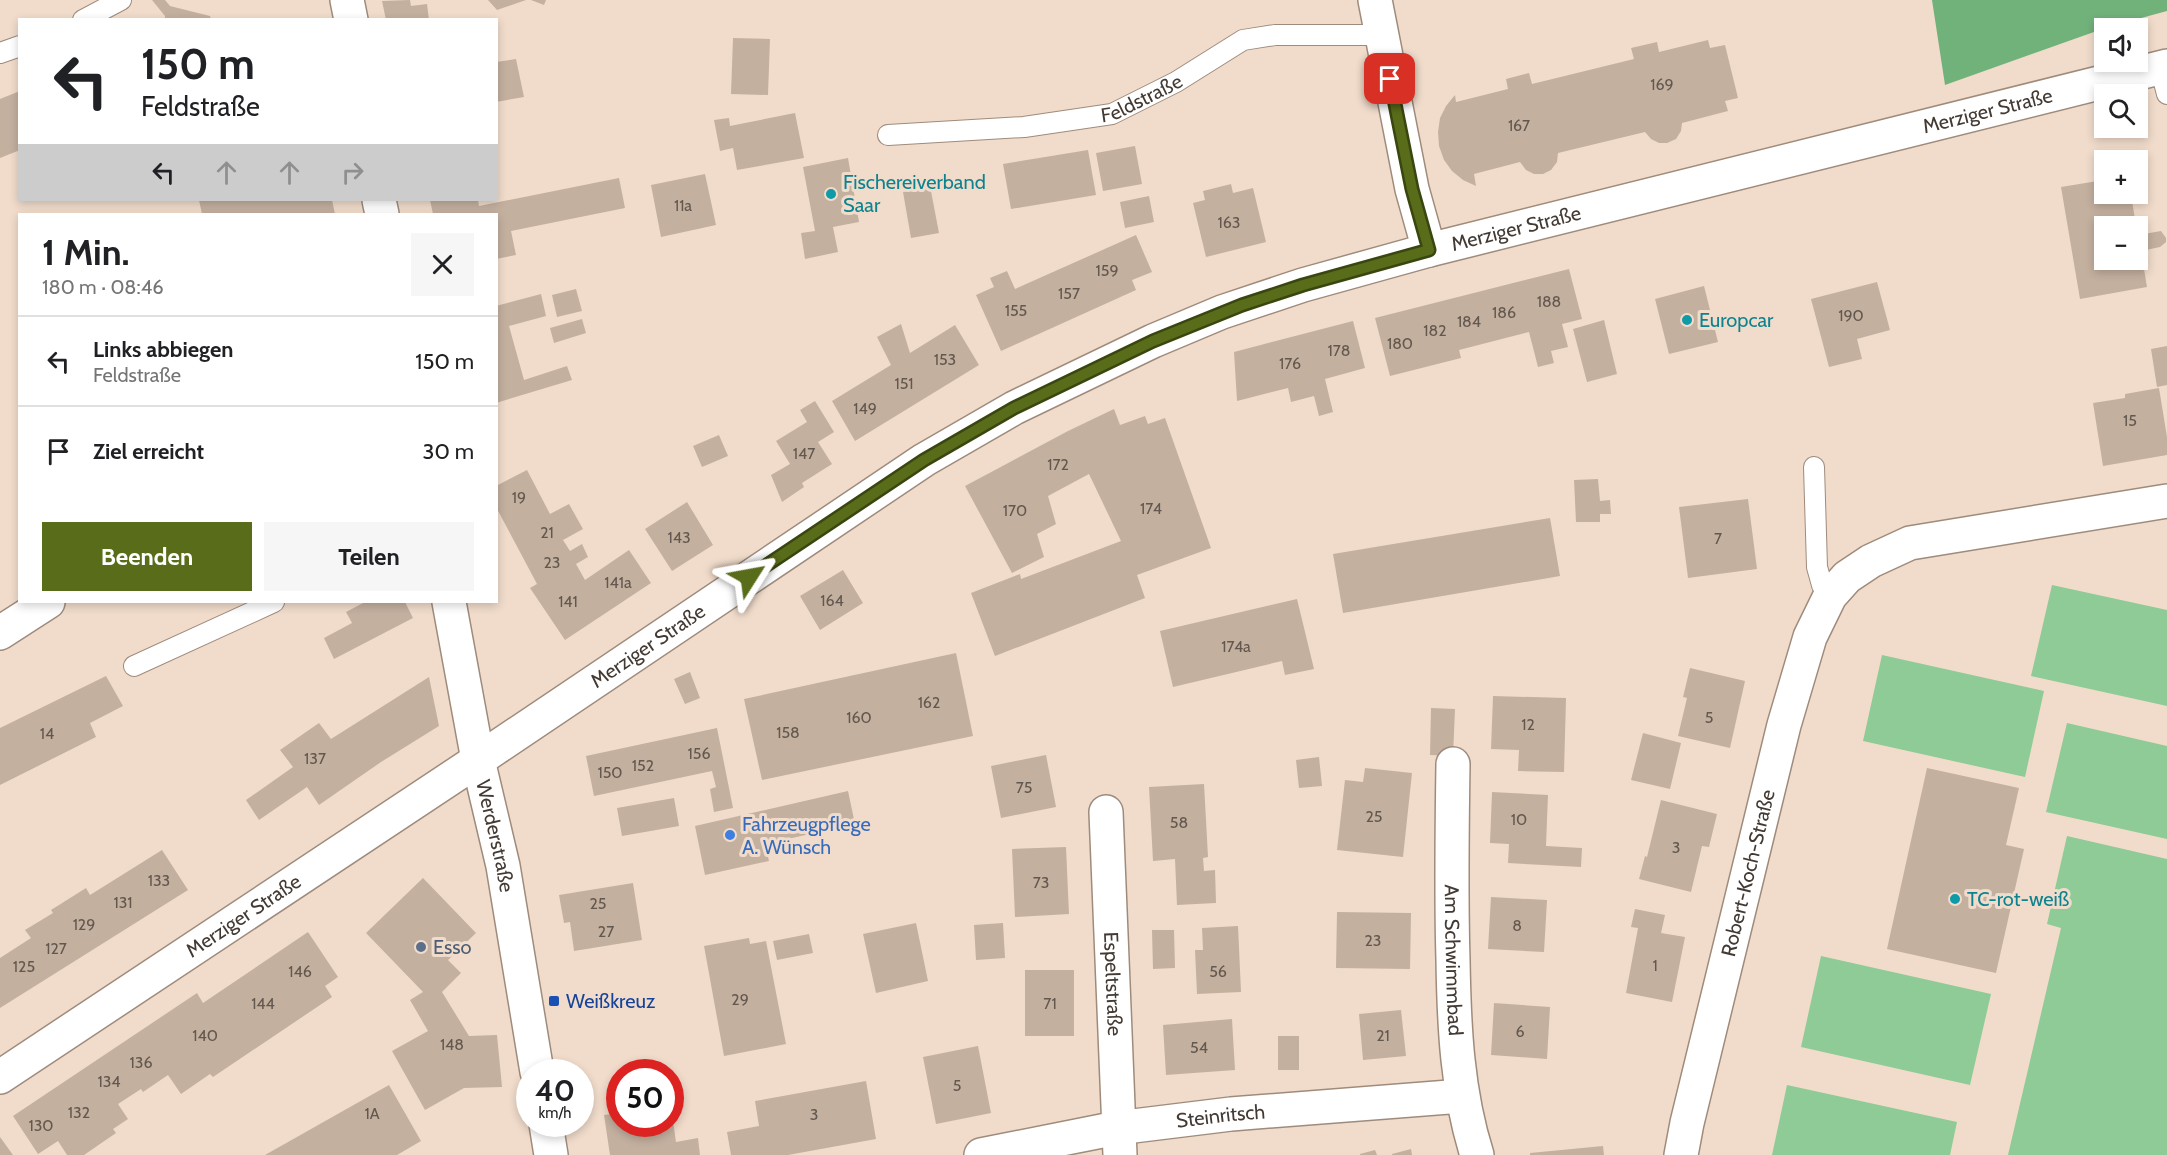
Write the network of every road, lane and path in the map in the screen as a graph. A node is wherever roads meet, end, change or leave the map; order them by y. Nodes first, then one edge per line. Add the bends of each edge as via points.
1 (121, 0) edge
2 (347, 0) edge
3 (1375, 0) edge
4 (87, 18) edge
5 (351, 18) edge
6 (1381, 35) junction
7 (18, 46) edge
8 (0, 54) edge
9 (2165, 76) edge
10 (888, 135) dead end
11 (1429, 250) junction
12 (1814, 467) dead end
13 (2167, 501) edge
14 (1830, 596) junction
15 (46, 603) edge
16 (272, 603) edge
17 (449, 603) edge
18 (3, 623) edge
19 (134, 666) dead end
20 (478, 760) junction
21 (1453, 764) dead end
22 (1106, 812) dead end
23 (535, 1059) edge
24 (0, 1077) edge
25 (1462, 1096) junction
26 (548, 1137) edge
27 (1119, 1141) edge
28 (551, 1155) edge
29 (981, 1155) edge
30 (1477, 1155) edge
31 (1681, 1155) edge

1 - 4 lane
2 - 5 street
3 - 6 street
6 - 10 lane, Feldstraße via 1275,35 1243,40 1176,82 1112,114 1024,127
6 - 11 street via 1412,189
7 - 8 lane
9 - 11 street, Merziger Straße
11 - 20 street, Merziger Straße via 1222,312 1014,408 924,460
12 - 14 lane via 1817,567
13 - 14 street, Robert-Koch-Straße via 1910,543 1871,561 1847,577
14 - 31 street, Robert-Koch-Straße via 1810,637 1784,725
15 - 18 street
16 - 19 lane
17 - 20 street, Werderstraße
20 - 23 street, Werderstraße via 502,866
20 - 24 street, Merziger Straße
21 - 25 street, Am Schwimmbad via 1454,1019
22 - 27 street, Espeltstraße
25 - 27 street, Steinritsch via 1231,1114
25 - 30 street, Am Schwimmbad
26 - 28 street
27 - 29 street, Steinritsch

